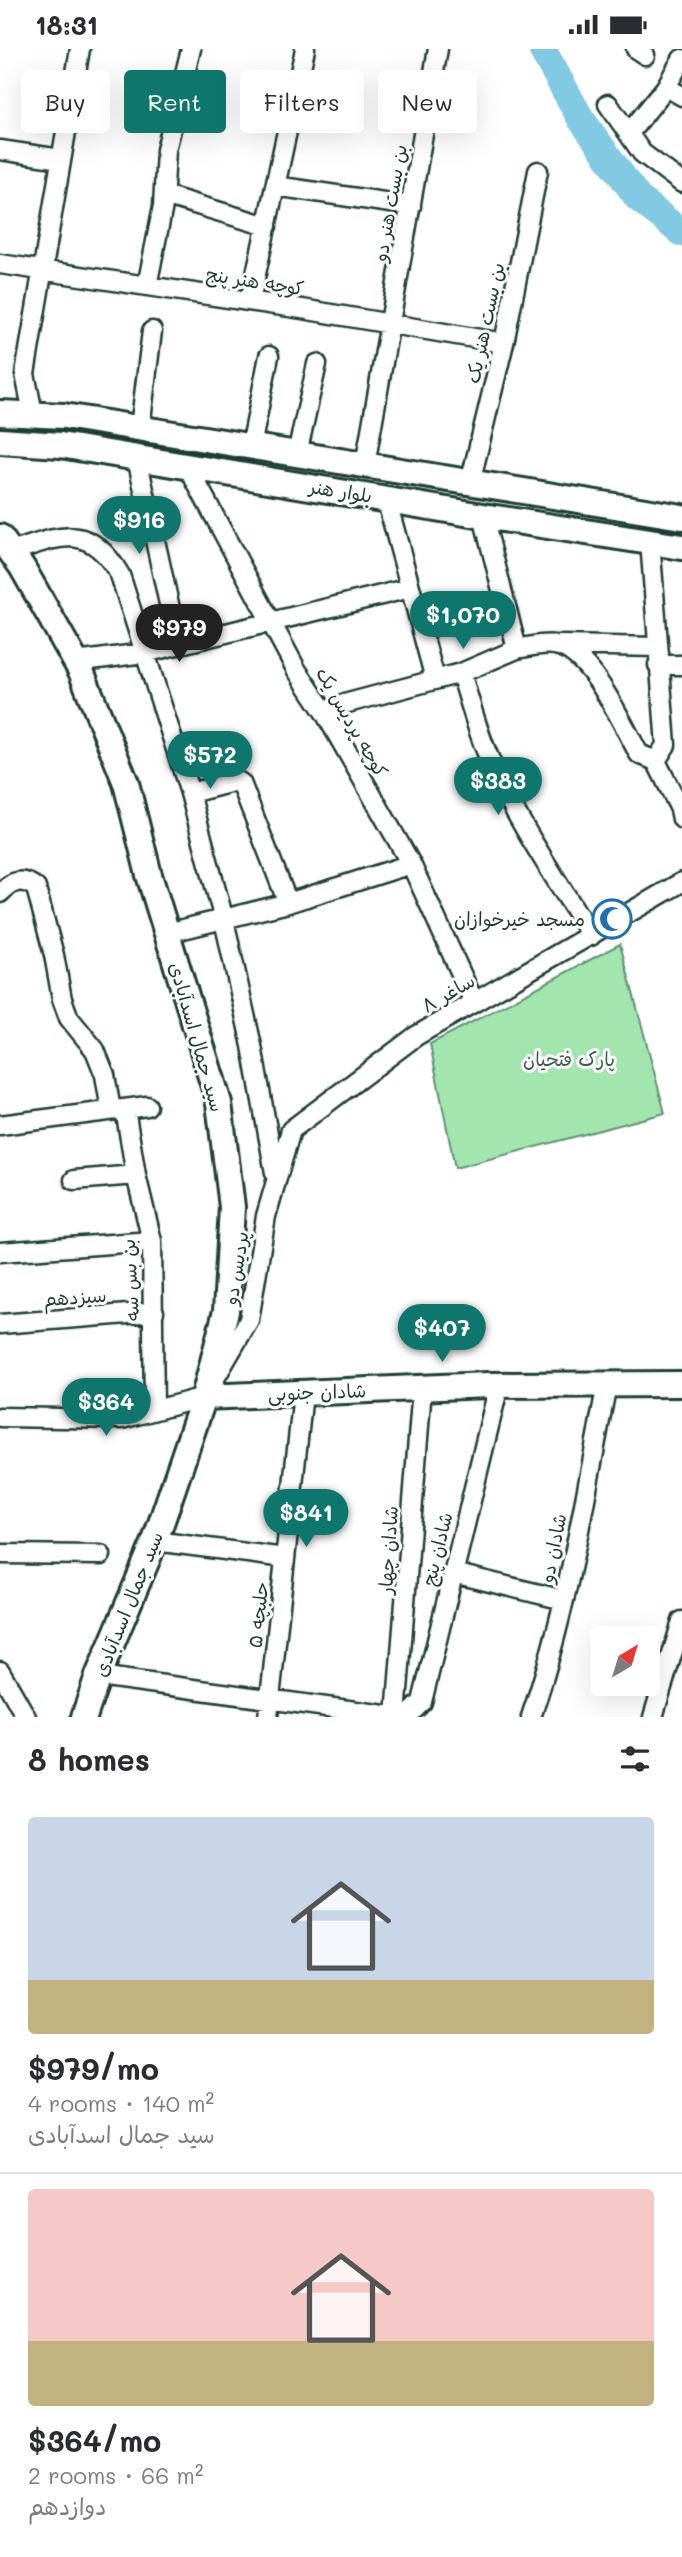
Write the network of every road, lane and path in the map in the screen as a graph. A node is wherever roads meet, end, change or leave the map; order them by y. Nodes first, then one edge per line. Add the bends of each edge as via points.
1 (80, 49) edge
2 (191, 49) edge
3 (306, 49) edge
4 (438, 49) edge
5 (682, 59) edge
6 (674, 91) edge
7 (608, 104) dead end
8 (630, 132) junction
9 (0, 150) edge
10 (61, 159) junction
11 (538, 171) dead end
12 (682, 183) edge
13 (275, 186) junction
14 (164, 195) junction
15 (411, 206) junction
16 (267, 226) junction
17 (0, 264) edge
18 (42, 270) junction
19 (147, 286) junction
20 (250, 301) junction
21 (391, 323) junction
22 (152, 331) dead end
23 (504, 343) junction
24 (269, 356) dead end
25 (317, 364) dead end
26 (0, 413) edge
27 (33, 413) junction
28 (140, 428) junction
29 (0, 441) edge
30 (251, 447) junction
31 (297, 454) junction
32 (137, 458) junction
33 (187, 465) junction
34 (365, 465) junction
35 (470, 482) junction
36 (386, 498) junction
37 (483, 516) junction
38 (682, 517) edge
39 (650, 541) junction
40 (6, 544) edge
41 (682, 547) edge
42 (410, 588) junction
43 (272, 621) junction
44 (178, 645) junction
45 (556, 645) junction
46 (657, 647) junction
47 (517, 649) junction
48 (144, 653) junction
49 (76, 662) junction
50 (658, 665) junction
51 (682, 665) edge
52 (461, 673) junction
53 (435, 679) junction
54 (325, 713) junction
55 (656, 761) junction
56 (190, 793) junction
57 (682, 818) edge
58 (411, 864) junction
59 (681, 888) edge
60 (0, 893) edge
61 (288, 902) junction
62 (224, 921) junction
63 (167, 933) junction
64 (590, 936) junction
65 (474, 1002) junction
66 (148, 1105) dead end
67 (118, 1109) junction
68 (0, 1125) edge
69 (135, 1175) junction
70 (275, 1177) junction
71 (74, 1180) dead end
72 (152, 1241) junction
73 (0, 1252) edge
74 (154, 1313) junction
75 (0, 1324) edge
76 (607, 1384) junction
77 (682, 1384) edge
78 (499, 1385) junction
79 (422, 1388) junction
80 (303, 1393) junction
81 (204, 1397) junction
82 (155, 1410) junction
83 (0, 1417) edge
84 (155, 1541) junction
85 (0, 1554) edge
86 (101, 1555) dead end
87 (285, 1558) junction
88 (453, 1573) junction
89 (564, 1600) junction
90 (682, 1621) edge
91 (98, 1676) junction
92 (1, 1678) edge
93 (269, 1709) edge
94 (26, 1717) edge
95 (84, 1717) edge
96 (398, 1717) edge
97 (407, 1717) edge
98 (531, 1717) edge
99 (653, 1717) edge

1 - 10 street
2 - 14 street via 166,150
3 - 13 street
4 - 15 street, بن بست هنر دو
5 - 6 street
6 - 8 street
7 - 8 street
8 - 12 street via 642,153
9 - 10 street
10 - 18 street
11 - 23 street, بن بست هنر یک
13 - 15 street
13 - 16 street
14 - 16 street
14 - 19 street
15 - 21 street, بن بست هنر دو
16 - 20 street
17 - 18 street, کوچه هنر پنج
18 - 19 street, کوچه هنر پنج
18 - 27 street via 26,374
19 - 20 street, کوچه هنر پنج
20 - 21 street, کوچه هنر پنج
21 - 23 street, کوچه هنر پنج
21 - 34 street, بن بست هنر دو
22 - 28 street
23 - 35 street, بن بست هنر یک
24 - 30 street
25 - 31 street
26 - 27 main road, بلوار هنر
27 - 28 main road, بلوار هنر
28 - 30 main road, بلوار هنر
29 - 32 main road, بلوار هنر
30 - 31 main road, بلوار هنر
31 - 34 main road, بلوار هنر
32 - 33 main road, بلوار هنر
32 - 44 street
33 - 36 main road, بلوار هنر
33 - 43 street, کوچه پردیس یک
34 - 35 main road, بلوار هنر
35 - 38 main road, بلوار هنر
36 - 37 main road, بلوار هنر
36 - 42 street
37 - 39 main road, بلوار هنر
37 - 47 street
39 - 41 main road, بلوار هنر
39 - 46 street
40 - 48 street via 66,536 96,544 120,575
40 - 49 main road, سید جمال اسدآبادی
42 - 43 street
42 - 53 street
43 - 44 street
43 - 54 street, کوچه پردیس یک
44 - 48 street
45 - 46 street
45 - 47 street
45 - 55 street via 579,658 605,690 639,754
46 - 50 street
47 - 52 street
48 - 49 street
48 - 56 street
49 - 63 main road, سید جمال اسدآبادی via 126,783
50 - 51 street
50 - 55 street via 666,745
52 - 53 street
52 - 64 street via 494,770
53 - 54 street
54 - 58 street, کوچه پردیس یک
55 - 57 street
56 - 61 street via 242,783
56 - 62 street
58 - 61 street
58 - 65 street, کوچه پردیس یک
59 - 64 street, ساغر ٨
60 - 67 street, بن بس سه via 15,881 27,881 36,888 69,1018 95,1050
61 - 62 street
62 - 63 street
62 - 70 street
63 - 81 main road, سید جمال اسدآبادی via 219,1103 232,1207 226,1311
64 - 65 street, ساغر ٨
65 - 70 street, ساغر ٨ via 416,1035 291,1130
66 - 67 street
67 - 68 street
67 - 69 street, بن بس سه
69 - 71 street
69 - 72 street, بن بس سه
70 - 81 street, پردیس دو via 249,1321
72 - 73 street
72 - 74 street, بن بس سه
74 - 75 street, سیزدهم
74 - 82 street, بن بس سه
76 - 77 main road, شادان جنوبی
76 - 78 main road, شادان جنوبی
76 - 89 street, شادان دو
78 - 79 main road, شادان جنوبی
78 - 88 street, شادان پنج
79 - 80 main road, شادان جنوبی
79 - 96 street, شادان چهار
80 - 81 main road, شادان جنوبی
80 - 87 street, حلبچه ۵
81 - 82 street
81 - 84 main road, سید جمال اسدآبادی
82 - 83 street via 122,1419
84 - 87 street
84 - 91 main road, سید جمال اسدآبادی
85 - 86 street
87 - 93 street, حلبچه ۵
88 - 89 street
88 - 97 street, شادان پنج via 422,1702
89 - 98 street, شادان دو
90 - 99 street
91 - 93 street
91 - 95 main road, سید جمال اسدآبادی
92 - 94 street
93 - 96 street

